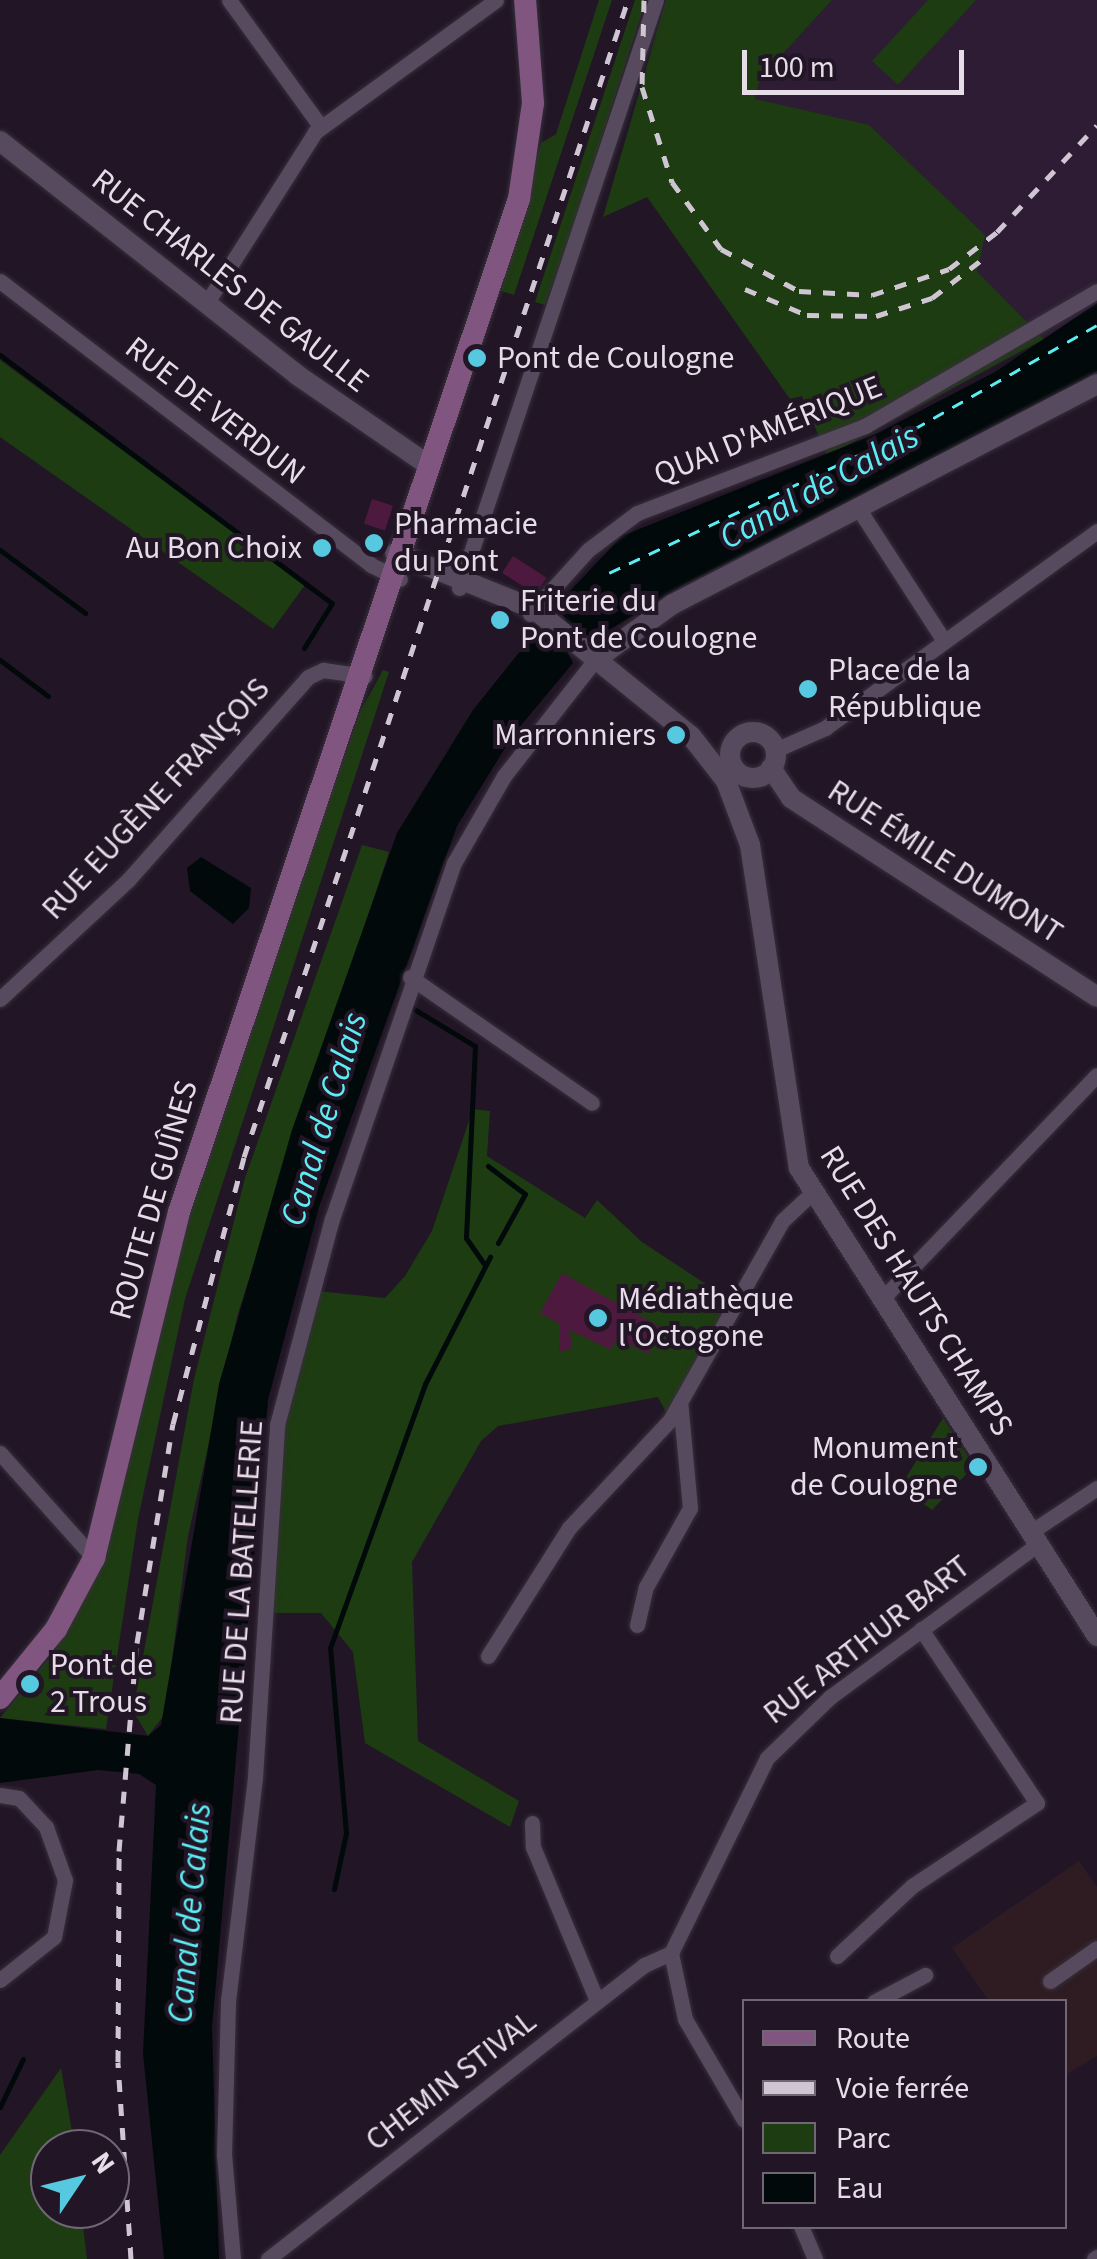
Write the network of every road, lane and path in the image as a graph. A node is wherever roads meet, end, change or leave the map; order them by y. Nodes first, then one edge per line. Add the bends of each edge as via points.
1 (228, 0) edge
2 (496, 0) edge
3 (525, 0) edge
4 (656, 0) edge
5 (321, 126) junction
6 (0, 141) edge
7 (0, 281) edge
8 (1097, 290) edge
9 (206, 304) junction
10 (459, 376) junction
11 (1097, 384) edge
12 (428, 464) junction
13 (860, 511) junction
14 (1097, 531) edge
15 (398, 566) junction
16 (462, 582) junction
17 (537, 615) junction
18 (944, 641) junction
19 (590, 655) junction
20 (362, 675) junction
21 (691, 736) junction
22 (773, 759) junction
23 (733, 760) junction
24 (746, 830) junction
25 (410, 977) junction
26 (1097, 997) edge
27 (0, 1000) edge
28 (1097, 1075) edge
29 (592, 1103) dead end
30 (812, 1194) junction
31 (882, 1299) junction
32 (680, 1402) junction
33 (0, 1453) edge
34 (1097, 1488) edge
35 (1035, 1537) junction
36 (94, 1558) junction
37 (636, 1625) dead end
38 (921, 1629) junction
39 (1097, 1636) edge
40 (488, 1656) dead end
41 (0, 1698) edge
42 (0, 1794) edge
43 (532, 1823) dead end
44 (1097, 1948) edge
45 (671, 1952) junction
46 (837, 1956) dead end
47 (925, 1975) dead end
48 (0, 1980) edge
49 (1050, 1981) dead end
50 (880, 1999) edge
51 (597, 2001) junction
52 (739, 2098) edge
53 (802, 2229) edge
54 (233, 2259) edge
55 (268, 2259) edge
56 (814, 2259) edge

1 - 5 street
2 - 5 street
3 - 10 main road via 533,72 529,160
4 - 16 street
5 - 9 street
6 - 9 street, RUE CHARLES DE GAULLE
7 - 15 street, RUE DE VERDUN
8 - 17 street, QUAI D'AMÉRIQUE via 865,426 644,510 596,542
9 - 12 street, RUE CHARLES DE GAULLE
10 - 12 main road
10 - 15 main road via 451,435
11 - 13 street
12 - 15 main road
13 - 18 street
13 - 19 street via 662,610
14 - 18 street
15 - 16 street
15 - 20 main road, ROUTE DE GUÎNES
16 - 17 street
17 - 19 street
18 - 22 street
19 - 21 street, RUE DES HAUTS CHAMPS
19 - 25 street, RUE DE LA BATELLERIE via 489,797
20 - 27 street, RUE EUGÈNE FRANÇOIS via 324,670 308,678 128,880
20 - 36 main road, ROUTE DE GUÎNES via 179,1212
21 - 23 street
21 - 24 street, RUE DES HAUTS CHAMPS via 726,781
22 - 23 street via 752,778
22 - 23 street via 755,732
22 - 26 street, RUE ÉMILE DUMONT via 790,798
23 - 24 street, RUE DES HAUTS CHAMPS
24 - 30 street, RUE DES HAUTS CHAMPS via 786,1123
25 - 29 street
25 - 54 street, RUE DE LA BATELLERIE via 332,1219 274,1443 256,1777 228,2000 224,2155
28 - 31 street
30 - 31 street, RUE DES HAUTS CHAMPS
30 - 32 street via 782,1221
31 - 35 street, RUE DES HAUTS CHAMPS
32 - 37 street via 690,1508 646,1588
32 - 40 street via 569,1528
33 - 36 street
34 - 35 street, RUE ARTHUR BART
35 - 38 street, RUE ARTHUR BART
35 - 39 street, RUE DES HAUTS CHAMPS
36 - 41 main road, ROUTE DE GUÎNES via 46,1643
38 - 45 street, RUE ARTHUR BART via 773,1749
38 - 46 street via 1037,1803 912,1886
42 - 48 street via 26,1804 60,1850 64,1893 54,1938
43 - 51 street via 534,1847
44 - 49 street
45 - 51 street, CHEMIN STIVAL
45 - 52 street via 685,2020
47 - 50 street
51 - 55 street, CHEMIN STIVAL
53 - 56 street

